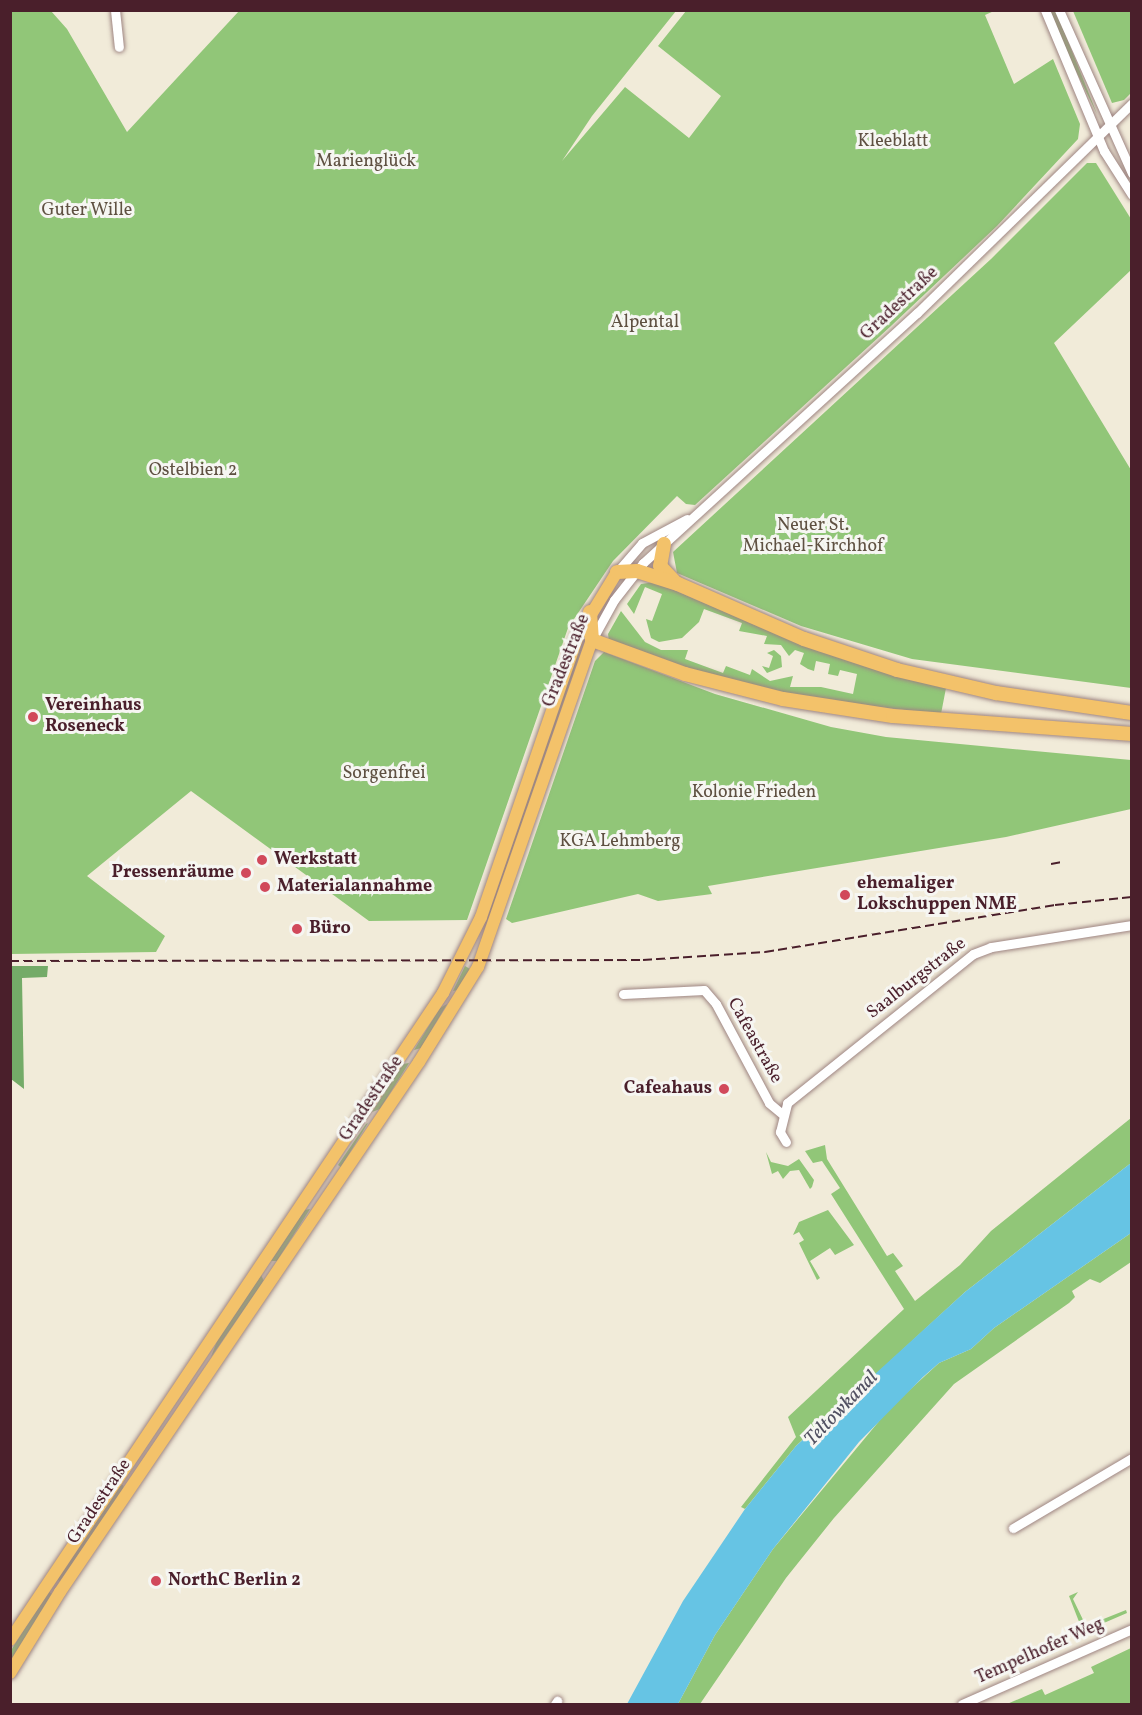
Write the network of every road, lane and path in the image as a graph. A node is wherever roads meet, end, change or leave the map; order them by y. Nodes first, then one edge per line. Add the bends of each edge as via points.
1 (115, 10) edge
2 (1045, 10) edge
3 (1059, 10) edge
4 (119, 46) dead end
5 (1131, 103) edge
6 (1108, 126) junction
7 (1098, 136) junction
8 (1131, 173) edge
9 (1131, 195) edge
10 (694, 516) junction
11 (664, 544) junction
12 (636, 571) junction
13 (617, 572) junction
14 (678, 584) junction
15 (590, 612) junction
16 (592, 640) junction
17 (1131, 713) edge
18 (1131, 734) edge
19 (1131, 925) edge
20 (623, 994) dead end
21 (782, 1114) junction
22 (786, 1142) dead end
23 (1131, 1458) edge
24 (1013, 1528) dead end
25 (1131, 1629) edge
26 (10, 1640) edge
27 (10, 1672) edge
28 (962, 1704) edge

1 - 4 street
2 - 7 street
3 - 6 street
5 - 6 street, Gradestraße
6 - 7 street, Gradestraße
6 - 8 street
7 - 9 street
7 - 10 street, Gradestraße via 917,314
10 - 11 street, Gradestraße
10 - 13 street, Gradestraße via 651,536
11 - 12 street, Gradestraße
11 - 14 highway via 660,566
12 - 13 highway
12 - 14 highway
12 - 16 street, Gradestraße
13 - 15 main road, Gradestraße
14 - 17 highway via 804,639 897,670 996,693
15 - 16 highway
15 - 26 main road, Gradestraße via 571,652 481,917 459,964
16 - 18 highway via 685,674 783,699 893,716
16 - 27 main road, Gradestraße via 478,967 413,1071 60,1592
19 - 21 street, Saalburgstraße via 991,947 973,954 794,1097
20 - 21 street, Cafeastraße via 704,990 770,1103
21 - 22 street via 780,1132
23 - 24 street
25 - 28 street, Tempelhofer Weg

